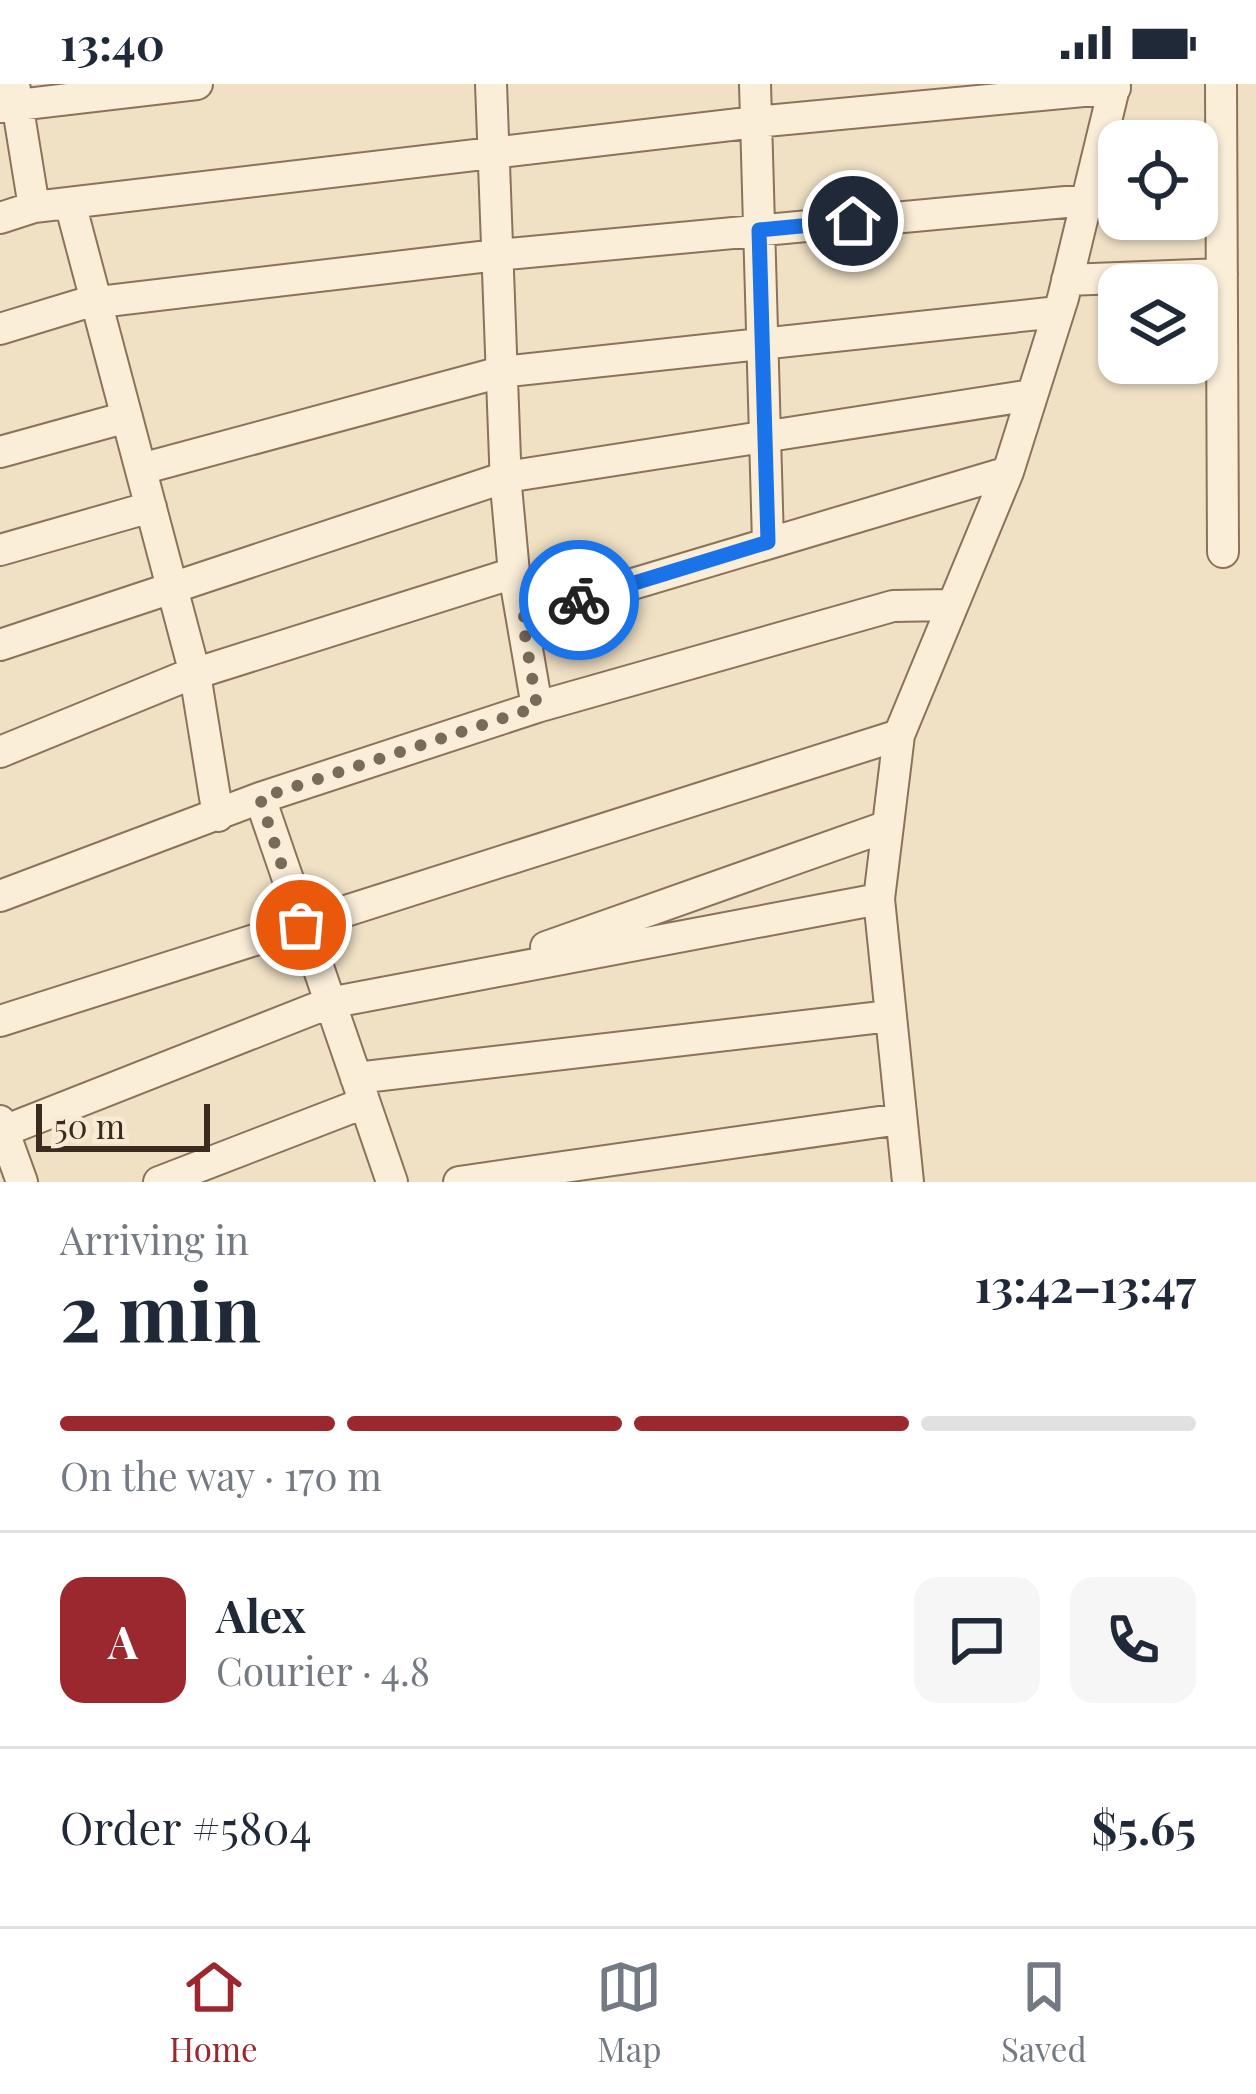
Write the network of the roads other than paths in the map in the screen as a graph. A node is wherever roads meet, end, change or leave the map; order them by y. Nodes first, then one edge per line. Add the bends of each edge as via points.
1 (197, 84) edge
2 (491, 84) edge
3 (755, 84) edge
4 (1221, 84) edge
5 (1115, 86) edge
6 (10, 98) edge
7 (756, 122) junction
8 (493, 153) junction
9 (1087, 200) junction
10 (70, 203) junction
11 (34, 207) junction
12 (0, 218) edge
13 (759, 230) junction
14 (497, 255) junction
15 (1222, 274) junction
16 (1067, 280) junction
17 (97, 302) junction
18 (1058, 312) junction
19 (0, 329) edge
20 (763, 344) junction
21 (502, 372) junction
22 (1032, 395) junction
23 (127, 417) junction
24 (765, 436) junction
25 (0, 452) edge
26 (141, 470) junction
27 (1008, 472) junction
28 (506, 477) junction
29 (151, 508) junction
30 (768, 542) junction
31 (0, 550) edge
32 (1223, 553) dead end
33 (514, 573) junction
34 (171, 584) junction
35 (949, 605) junction
36 (522, 617) junction
37 (0, 645) edge
38 (195, 674) junction
39 (537, 707) junction
40 (899, 735) junction
41 (0, 752) edge
42 (260, 798) junction
43 (218, 816) junction
44 (888, 826) junction
45 (0, 896) edge
46 (879, 899) junction
47 (301, 925) junction
48 (455, 979) junction
49 (329, 1003) junction
50 (890, 1016) junction
51 (0, 1021) edge
52 (360, 1091) junction
53 (900, 1119) junction
54 (2, 1125) edge
55 (22, 1182) edge
56 (159, 1182) edge
57 (392, 1182) edge
58 (458, 1182) edge
59 (908, 1182) edge

1 - 6 street
2 - 8 street
3 - 7 street
4 - 15 street
5 - 7 street
5 - 9 street
6 - 11 street
7 - 8 street
7 - 13 street
8 - 10 street
8 - 14 street
9 - 13 street
9 - 16 street
10 - 11 street
10 - 17 street
11 - 12 street
13 - 14 street
13 - 20 street
14 - 17 street
14 - 21 street
15 - 16 street
15 - 32 street
16 - 18 street
17 - 19 street
17 - 23 street
18 - 20 street
18 - 22 street
20 - 21 street
20 - 24 street
21 - 26 street
21 - 28 street
22 - 24 street
22 - 27 street
23 - 25 street
23 - 26 street
24 - 28 street
24 - 30 street
26 - 29 street
27 - 30 street
27 - 35 street
28 - 33 street
28 - 34 street
29 - 31 street
29 - 34 street
30 - 36 street
33 - 36 street
33 - 38 street
34 - 37 street
34 - 38 street
35 - 39 street via 893,606
35 - 40 street
36 - 39 street
38 - 41 street
38 - 43 street
39 - 42 street
40 - 44 street
40 - 47 street
42 - 43 street
42 - 47 street
43 - 45 street
44 - 46 street
44 - 48 street
46 - 48 street
46 - 50 street
47 - 49 street
47 - 51 street
48 - 49 street
49 - 52 street
49 - 54 street
50 - 52 street
50 - 53 street
52 - 56 street
52 - 57 street
53 - 58 street
53 - 59 street
54 - 55 street

